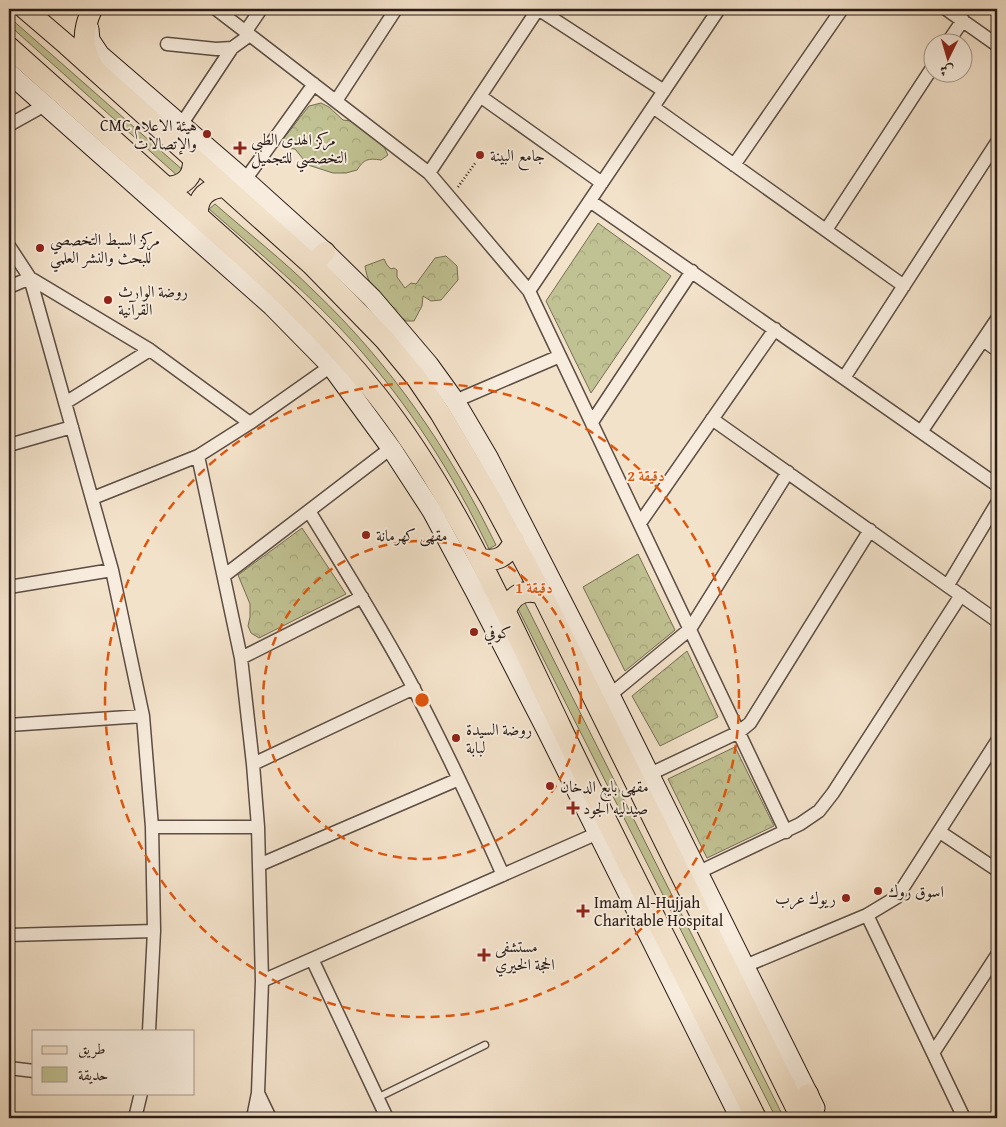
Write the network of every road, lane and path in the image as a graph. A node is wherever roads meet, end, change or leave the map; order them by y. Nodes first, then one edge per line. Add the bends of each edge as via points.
1 (92, 9) edge
2 (216, 9) edge
3 (261, 9) edge
4 (396, 9) edge
5 (538, 9) edge
6 (719, 9) edge
7 (842, 9) edge
8 (946, 9) edge
9 (36, 12) edge
10 (962, 20) junction
11 (954, 32) edge
12 (248, 33) junction
13 (167, 44) dead end
14 (67, 45) junction
15 (997, 45) edge
16 (9, 47) edge
17 (232, 48) junction
18 (9, 73) edge
19 (100, 74) junction
20 (924, 80) edge
21 (314, 84) junction
22 (664, 91) junction
23 (480, 96) junction
24 (336, 101) junction
25 (45, 106) junction
26 (653, 107) junction
27 (9, 125) edge
28 (181, 125) junction
29 (997, 142) edge
30 (192, 158) junction
31 (476, 162) dead end
32 (734, 165) junction
33 (429, 173) junction
34 (245, 180) junction
35 (602, 183) junction
36 (166, 187) junction
37 (225, 187) junction
38 (451, 198) junction
39 (590, 201) junction
40 (198, 216) junction
41 (826, 230) junction
42 (9, 246) edge
43 (319, 259) junction
44 (692, 272) junction
45 (30, 278) junction
46 (904, 286) junction
47 (9, 287) edge
48 (529, 291) junction
49 (278, 300) junction
50 (997, 318) edge
51 (775, 330) junction
52 (983, 340) junction
53 (150, 350) junction
54 (997, 350) edge
55 (560, 356) junction
56 (330, 366) junction
57 (844, 378) junction
58 (455, 401) junction
59 (65, 403) junction
60 (712, 419) junction
61 (592, 422) junction
62 (250, 424) junction
63 (72, 427) junction
64 (922, 432) junction
65 (9, 445) edge
66 (391, 448) junction
67 (198, 456) junction
68 (788, 472) junction
69 (997, 485) edge
70 (93, 498) junction
71 (997, 503) edge
72 (309, 511) junction
73 (640, 523) junction
74 (870, 530) junction
75 (514, 540) junction
76 (479, 558) junction
77 (112, 570) junction
78 (225, 575) junction
79 (948, 585) junction
80 (9, 587) edge
81 (542, 594) junction
82 (961, 595) junction
83 (362, 597) junction
84 (506, 611) junction
85 (997, 620) edge
86 (690, 629) junction
87 (241, 658) junction
88 (414, 688) junction
89 (603, 700) junction
90 (143, 716) junction
91 (9, 725) edge
92 (553, 728) junction
93 (738, 732) junction
94 (996, 745) edge
95 (253, 764) junction
96 (650, 774) junction
97 (459, 779) junction
98 (258, 826) junction
99 (152, 827) junction
100 (786, 832) junction
101 (940, 832) junction
102 (598, 833) junction
103 (259, 865) junction
104 (997, 870) edge
105 (699, 872) junction
106 (503, 875) junction
107 (867, 915) junction
108 (154, 931) junction
109 (9, 935) edge
110 (997, 955) edge
111 (312, 959) junction
112 (745, 966) junction
113 (262, 981) junction
114 (149, 1030) edge
115 (485, 1045) dead end
116 (933, 1053) junction
117 (9, 1068) edge
118 (32, 1071) edge
119 (258, 1093) junction
120 (141, 1094) edge
121 (808, 1094) junction
122 (377, 1098) junction
123 (135, 1118) edge
124 (253, 1118) edge
125 (270, 1118) edge
126 (387, 1118) edge
127 (740, 1118) edge
128 (756, 1118) edge
129 (801, 1118) edge
130 (812, 1118) edge
131 (820, 1118) edge
132 (964, 1118) edge

1 - 14 main road
1 - 19 main road via 85,27 84,42 87,56
1 - 28 street via 89,32 94,48
2 - 12 street
3 - 12 street
4 - 24 street
5 - 22 street
5 - 23 street
6 - 22 street
7 - 32 street
8 - 10 street
9 - 14 main road
10 - 11 street
10 - 15 street
12 - 17 street
12 - 21 street
13 - 17 street
14 - 19 main road
16 - 36 main road
17 - 28 street
18 - 25 street
19 - 30 main road
20 - 41 street
21 - 24 street
21 - 34 street
22 - 26 street
23 - 33 street
23 - 35 street
24 - 33 street
25 - 27 street
25 - 49 street
26 - 32 street
26 - 35 street
28 - 34 street
29 - 46 street
30 - 36 main road via 193,167 184,183
30 - 37 main road
31 - 38 path
32 - 41 street
33 - 38 street
34 - 43 street
35 - 39 street
36 - 40 main road
37 - 40 main road via 207,191 198,206
37 - 43 main road
38 - 48 street
39 - 44 street
39 - 48 street
40 - 49 main road
41 - 46 street
42 - 45 street
43 - 58 street via 372,298
43 - 75 main road via 417,379
44 - 51 street
44 - 61 street
45 - 47 street
45 - 53 street
45 - 59 street
46 - 57 street
48 - 55 street
49 - 56 street
49 - 76 main road via 375,392 406,434
50 - 52 street
51 - 57 street
51 - 60 street
52 - 54 street
52 - 64 street
53 - 59 street
53 - 62 street
55 - 58 street
55 - 61 street
56 - 62 street
56 - 66 street
57 - 64 street
58 - 89 street via 488,457
59 - 63 street
60 - 68 street
60 - 73 street
61 - 73 street
62 - 67 street
63 - 65 street
63 - 70 street
64 - 69 street
66 - 72 street
66 - 92 street via 432,511
67 - 70 street
67 - 78 street
68 - 74 street
68 - 86 street
70 - 77 street
71 - 79 street
72 - 78 street
72 - 83 street
73 - 86 street
74 - 79 street
74 - 93 street via 755,718
75 - 76 main road via 505,556 488,561
75 - 81 main road
76 - 84 main road
77 - 80 street
77 - 90 street
78 - 87 street
79 - 82 street
81 - 84 main road via 524,591 515,595
81 - 89 main road
82 - 85 street
82 - 100 street via 826,802 810,818
83 - 87 street
83 - 88 street
84 - 92 main road
86 - 89 street
86 - 93 street
87 - 95 street
88 - 95 street
88 - 97 street
89 - 96 street
89 - 129 main road
90 - 91 street
90 - 99 street
92 - 102 street
92 - 128 main road
93 - 96 street
93 - 100 street
94 - 101 street
95 - 98 street
96 - 105 street
97 - 103 street
97 - 106 street
98 - 99 street
98 - 103 street
99 - 108 street
100 - 105 street
101 - 104 street
101 - 107 street via 902,892
102 - 106 street
102 - 127 street
103 - 113 street
105 - 112 street
106 - 111 street
107 - 112 street
107 - 116 street
108 - 109 street
108 - 114 street
110 - 116 street
111 - 113 street
111 - 122 street
112 - 121 street
113 - 119 street
115 - 122 lane
116 - 132 street
117 - 118 street
119 - 124 street
119 - 125 street
120 - 123 street
121 - 130 main road
121 - 131 street
122 - 126 street

